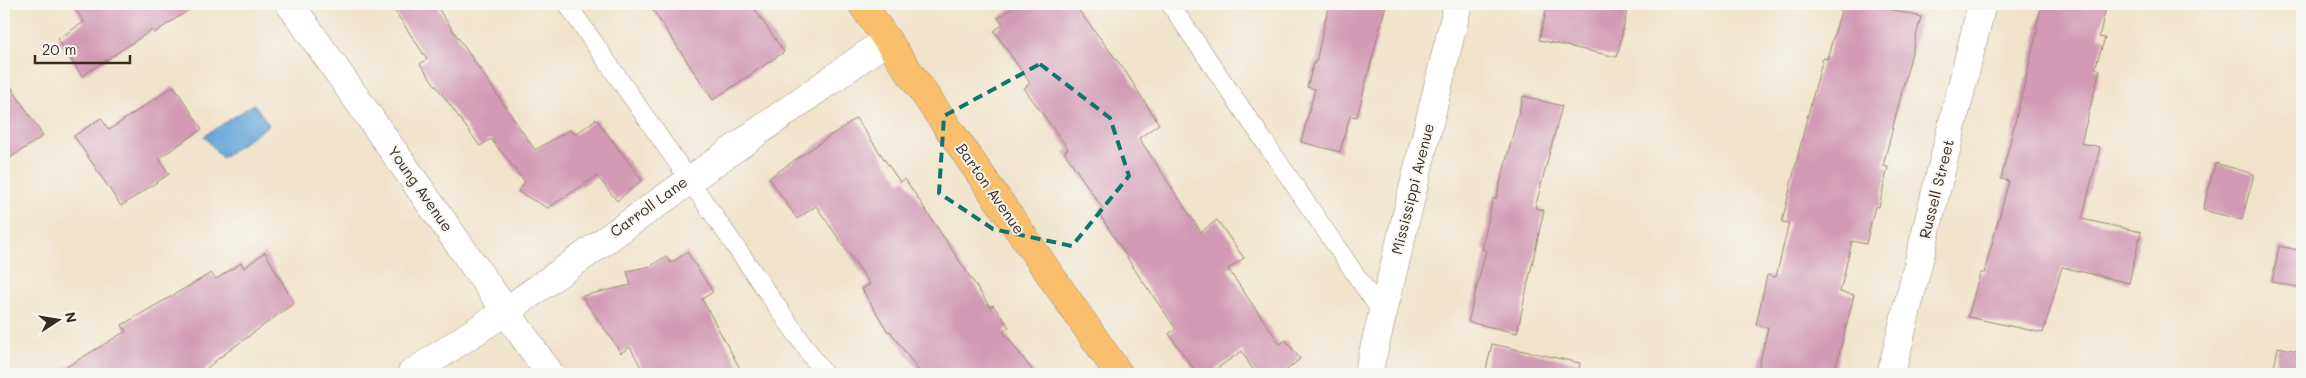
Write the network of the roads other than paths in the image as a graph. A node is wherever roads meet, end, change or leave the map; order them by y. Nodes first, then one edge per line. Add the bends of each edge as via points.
1 (290, 4) edge
2 (567, 4) edge
3 (862, 4) edge
4 (1170, 4) edge
5 (1458, 4) edge
6 (1982, 4) edge
7 (887, 40) junction
8 (690, 178) junction
9 (506, 311) junction
10 (1382, 313) junction
11 (412, 374) edge
12 (550, 374) edge
13 (824, 374) edge
14 (1119, 374) edge
15 (1368, 374) edge
16 (1891, 374) edge

1 - 9 street, Young Avenue
2 - 8 lane
3 - 7 main road, Barton Avenue
4 - 10 lane
5 - 10 street, Mississippi Avenue
6 - 16 street, Russell Street
7 - 8 street, Carroll Lane
7 - 14 main road, Barton Avenue
8 - 9 street, Carroll Lane
8 - 13 lane
9 - 11 street, Carroll Lane
9 - 12 street, Young Avenue
10 - 15 street, Mississippi Avenue

